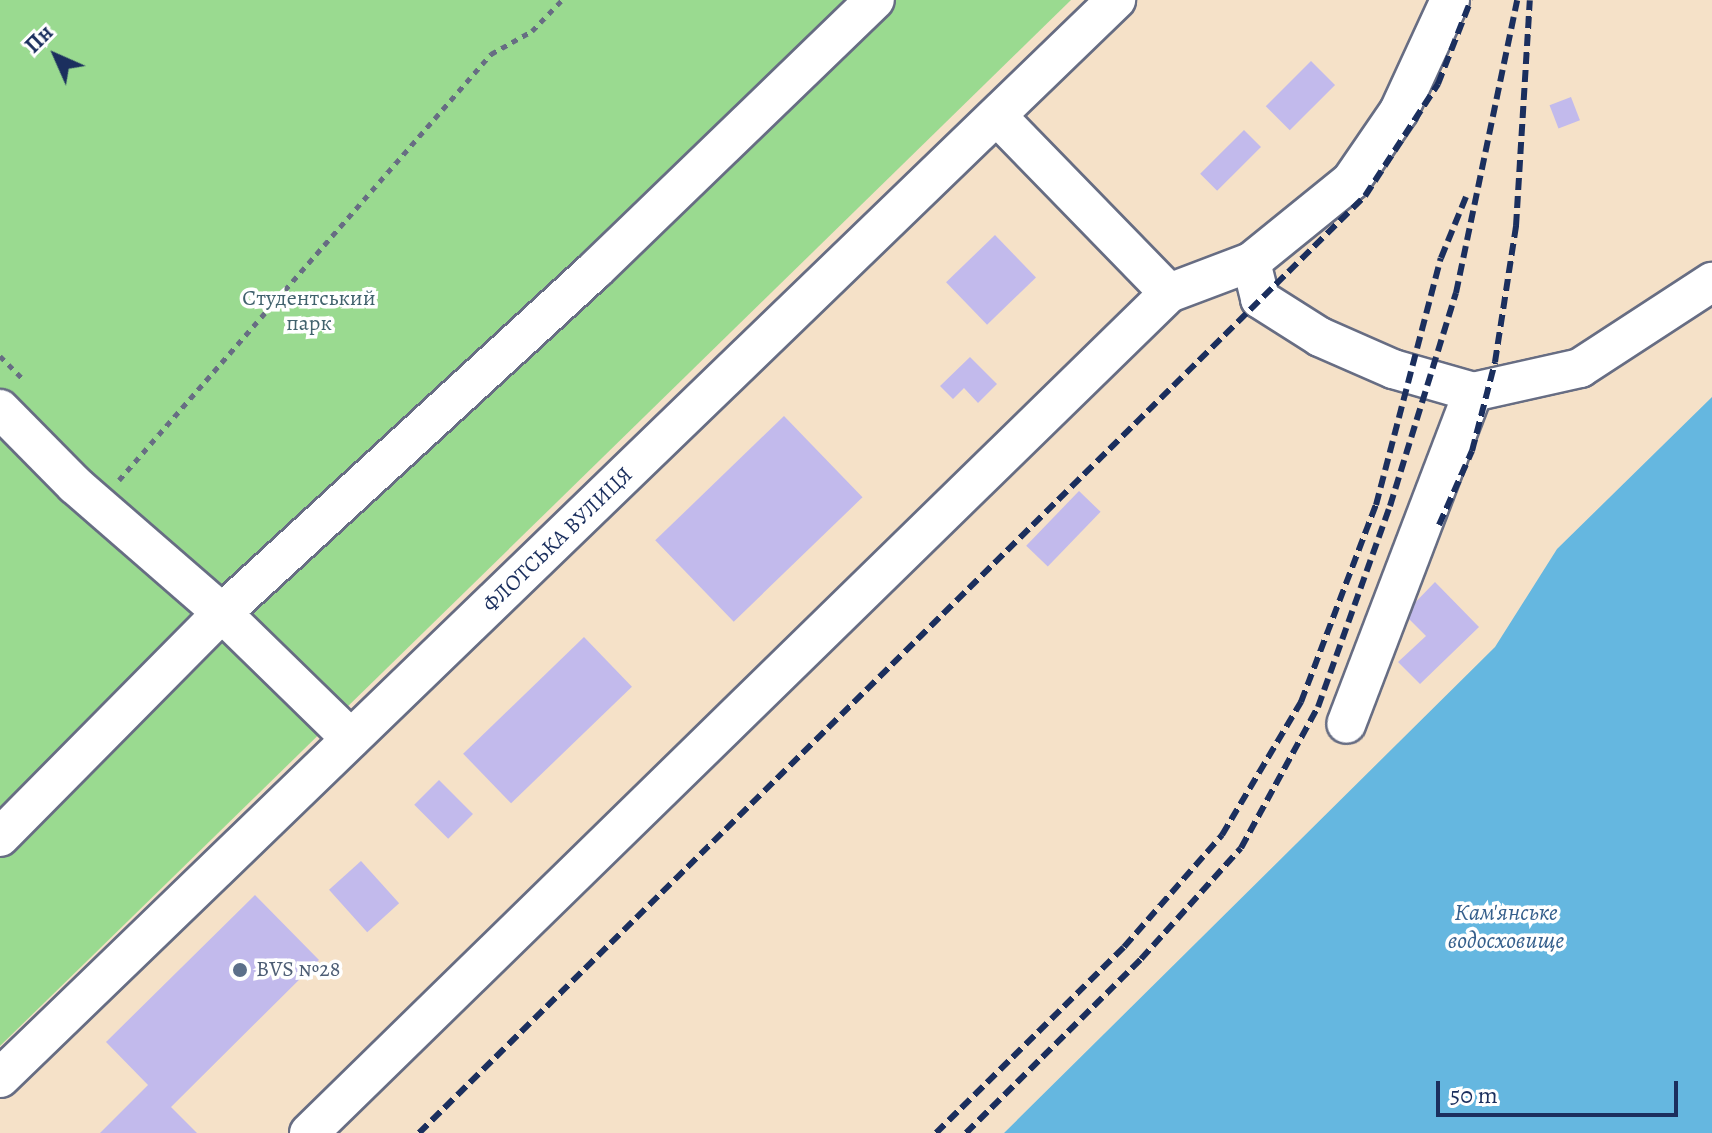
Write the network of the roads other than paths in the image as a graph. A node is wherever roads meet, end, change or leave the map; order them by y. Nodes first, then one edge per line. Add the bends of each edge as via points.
1 (875, 0) edge
2 (1116, 0) edge
3 (1450, 0) edge
4 (997, 116) junction
5 (1251, 262) junction
6 (1712, 282) edge
7 (1169, 293) junction
8 (1473, 392) junction
9 (0, 409) edge
10 (222, 613) junction
11 (1346, 724) dead end
12 (351, 739) junction
13 (0, 837) edge
14 (0, 1078) edge
15 (309, 1133) edge

1 - 10 street via 583,280
2 - 4 street, ФЛОТСЬКА ВУЛИЦЯ
3 - 5 street via 1399,111 1351,181
4 - 7 street
4 - 12 street, ФЛОТСЬКА ВУЛИЦЯ
5 - 7 street
5 - 8 street via 1260,299 1320,337 1393,369
6 - 8 street via 1580,368
7 - 15 street
8 - 11 street
9 - 10 street via 98,505
10 - 12 street
10 - 13 street
12 - 14 street, ФЛОТСЬКА ВУЛИЦЯ

